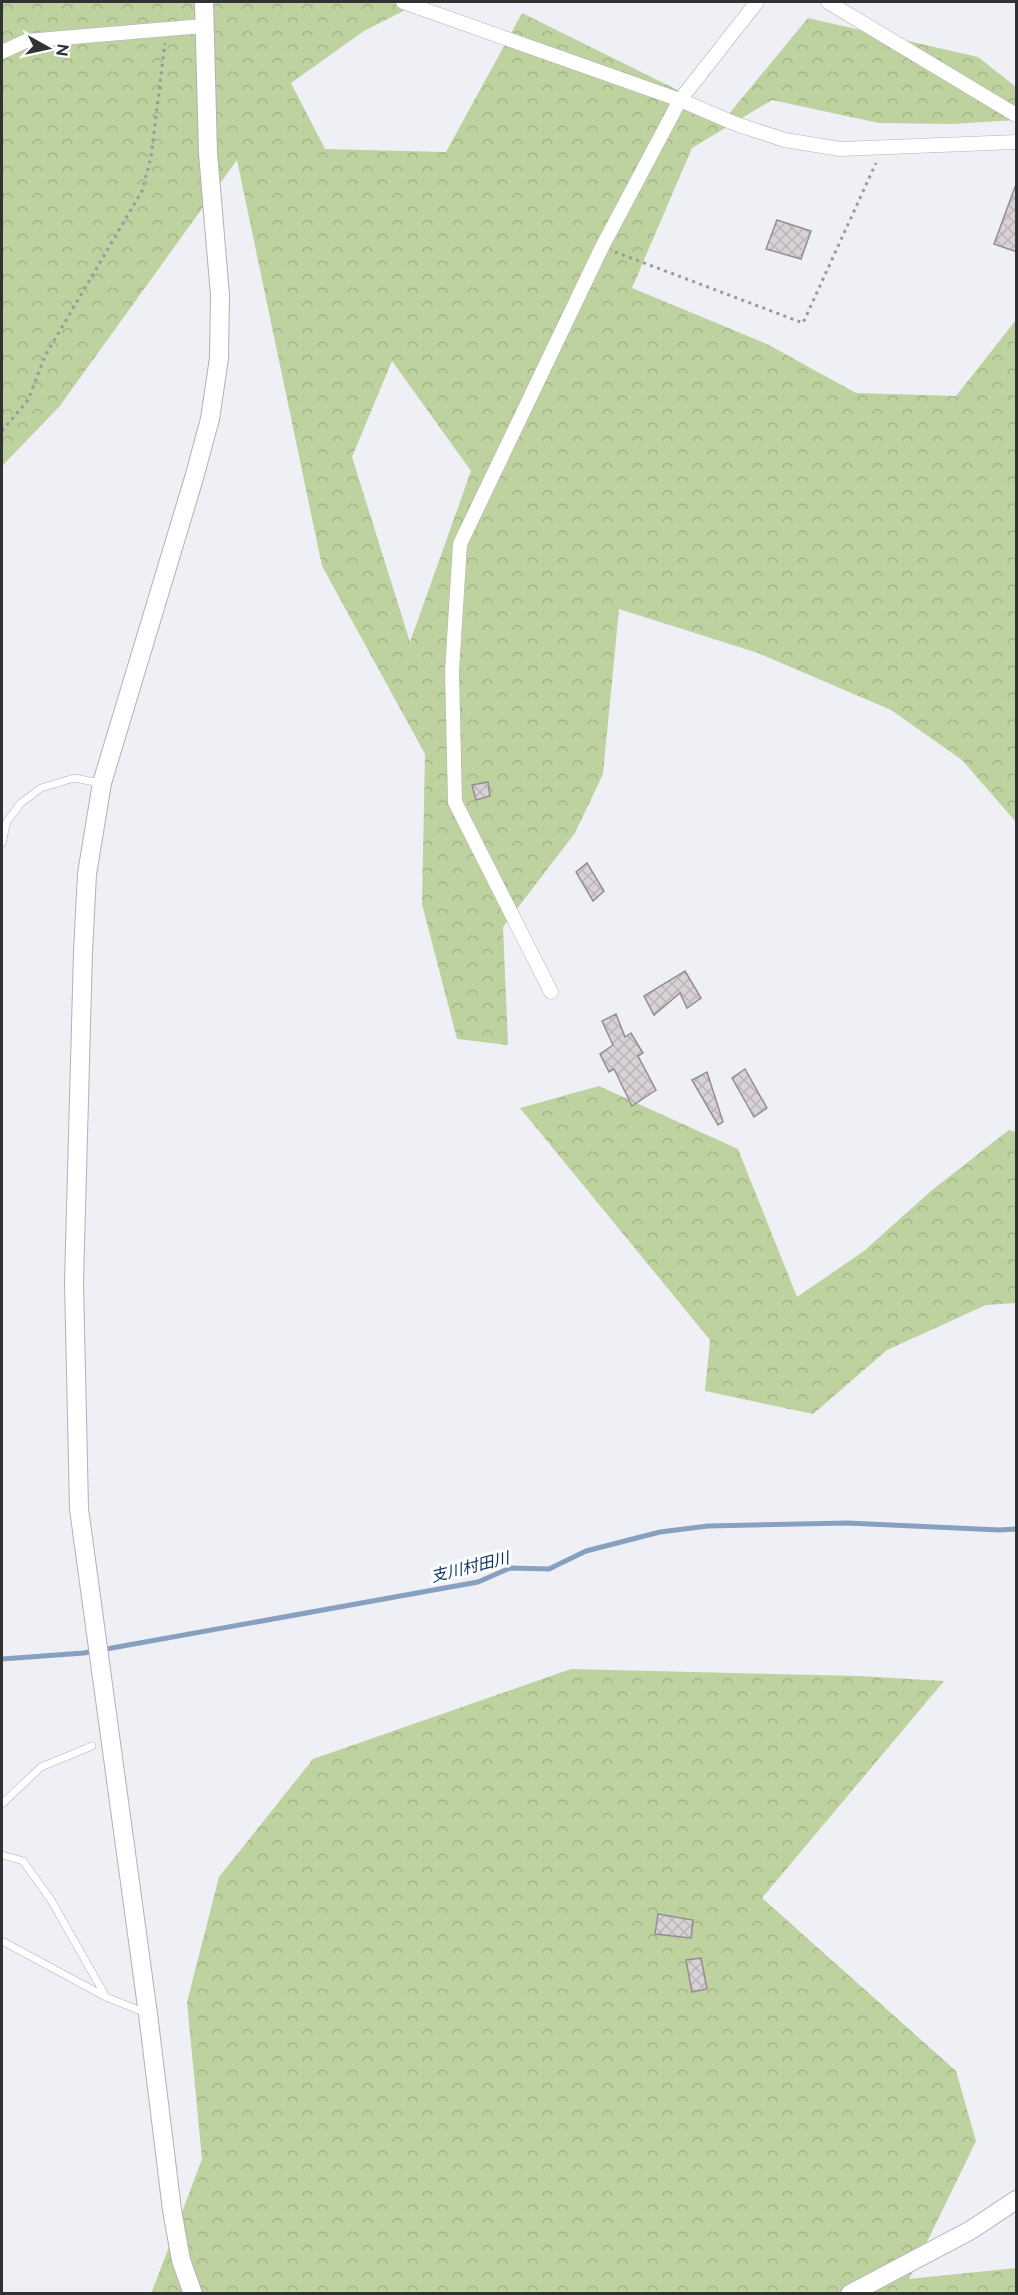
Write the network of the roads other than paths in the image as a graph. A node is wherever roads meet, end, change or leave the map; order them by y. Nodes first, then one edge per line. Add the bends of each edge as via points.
1 (403, 2) edge
2 (757, 2) edge
3 (828, 2) edge
4 (207, 3) edge
5 (203, 26) junction
6 (2, 52) edge
7 (680, 100) junction
8 (1017, 115) edge
9 (1017, 142) edge
10 (102, 783) junction
11 (2, 843) edge
12 (551, 992) dead end
13 (92, 1746) dead end
14 (2, 1804) edge
15 (2, 1855) edge
16 (2, 1941) edge
17 (106, 1997) junction
18 (148, 2014) junction
19 (1017, 2200) edge
20 (194, 2294) edge
21 (850, 2294) edge

1 - 7 street
2 - 7 street
3 - 8 street
4 - 5 street
5 - 6 street via 26,41
5 - 10 street via 208,153 220,295 215,388 194,478
7 - 9 street via 786,140 840,149
7 - 12 street via 602,247 460,544 452,671 455,802
10 - 11 lane via 74,778 42,788 21,803 7,821
10 - 18 street via 87,874 83,952 74,1282 79,1509
13 - 14 lane via 40,1767
15 - 17 lane via 23,1861 51,1900
16 - 17 lane
17 - 18 lane
18 - 20 street via 172,2210 181,2260
19 - 21 street via 970,2230

